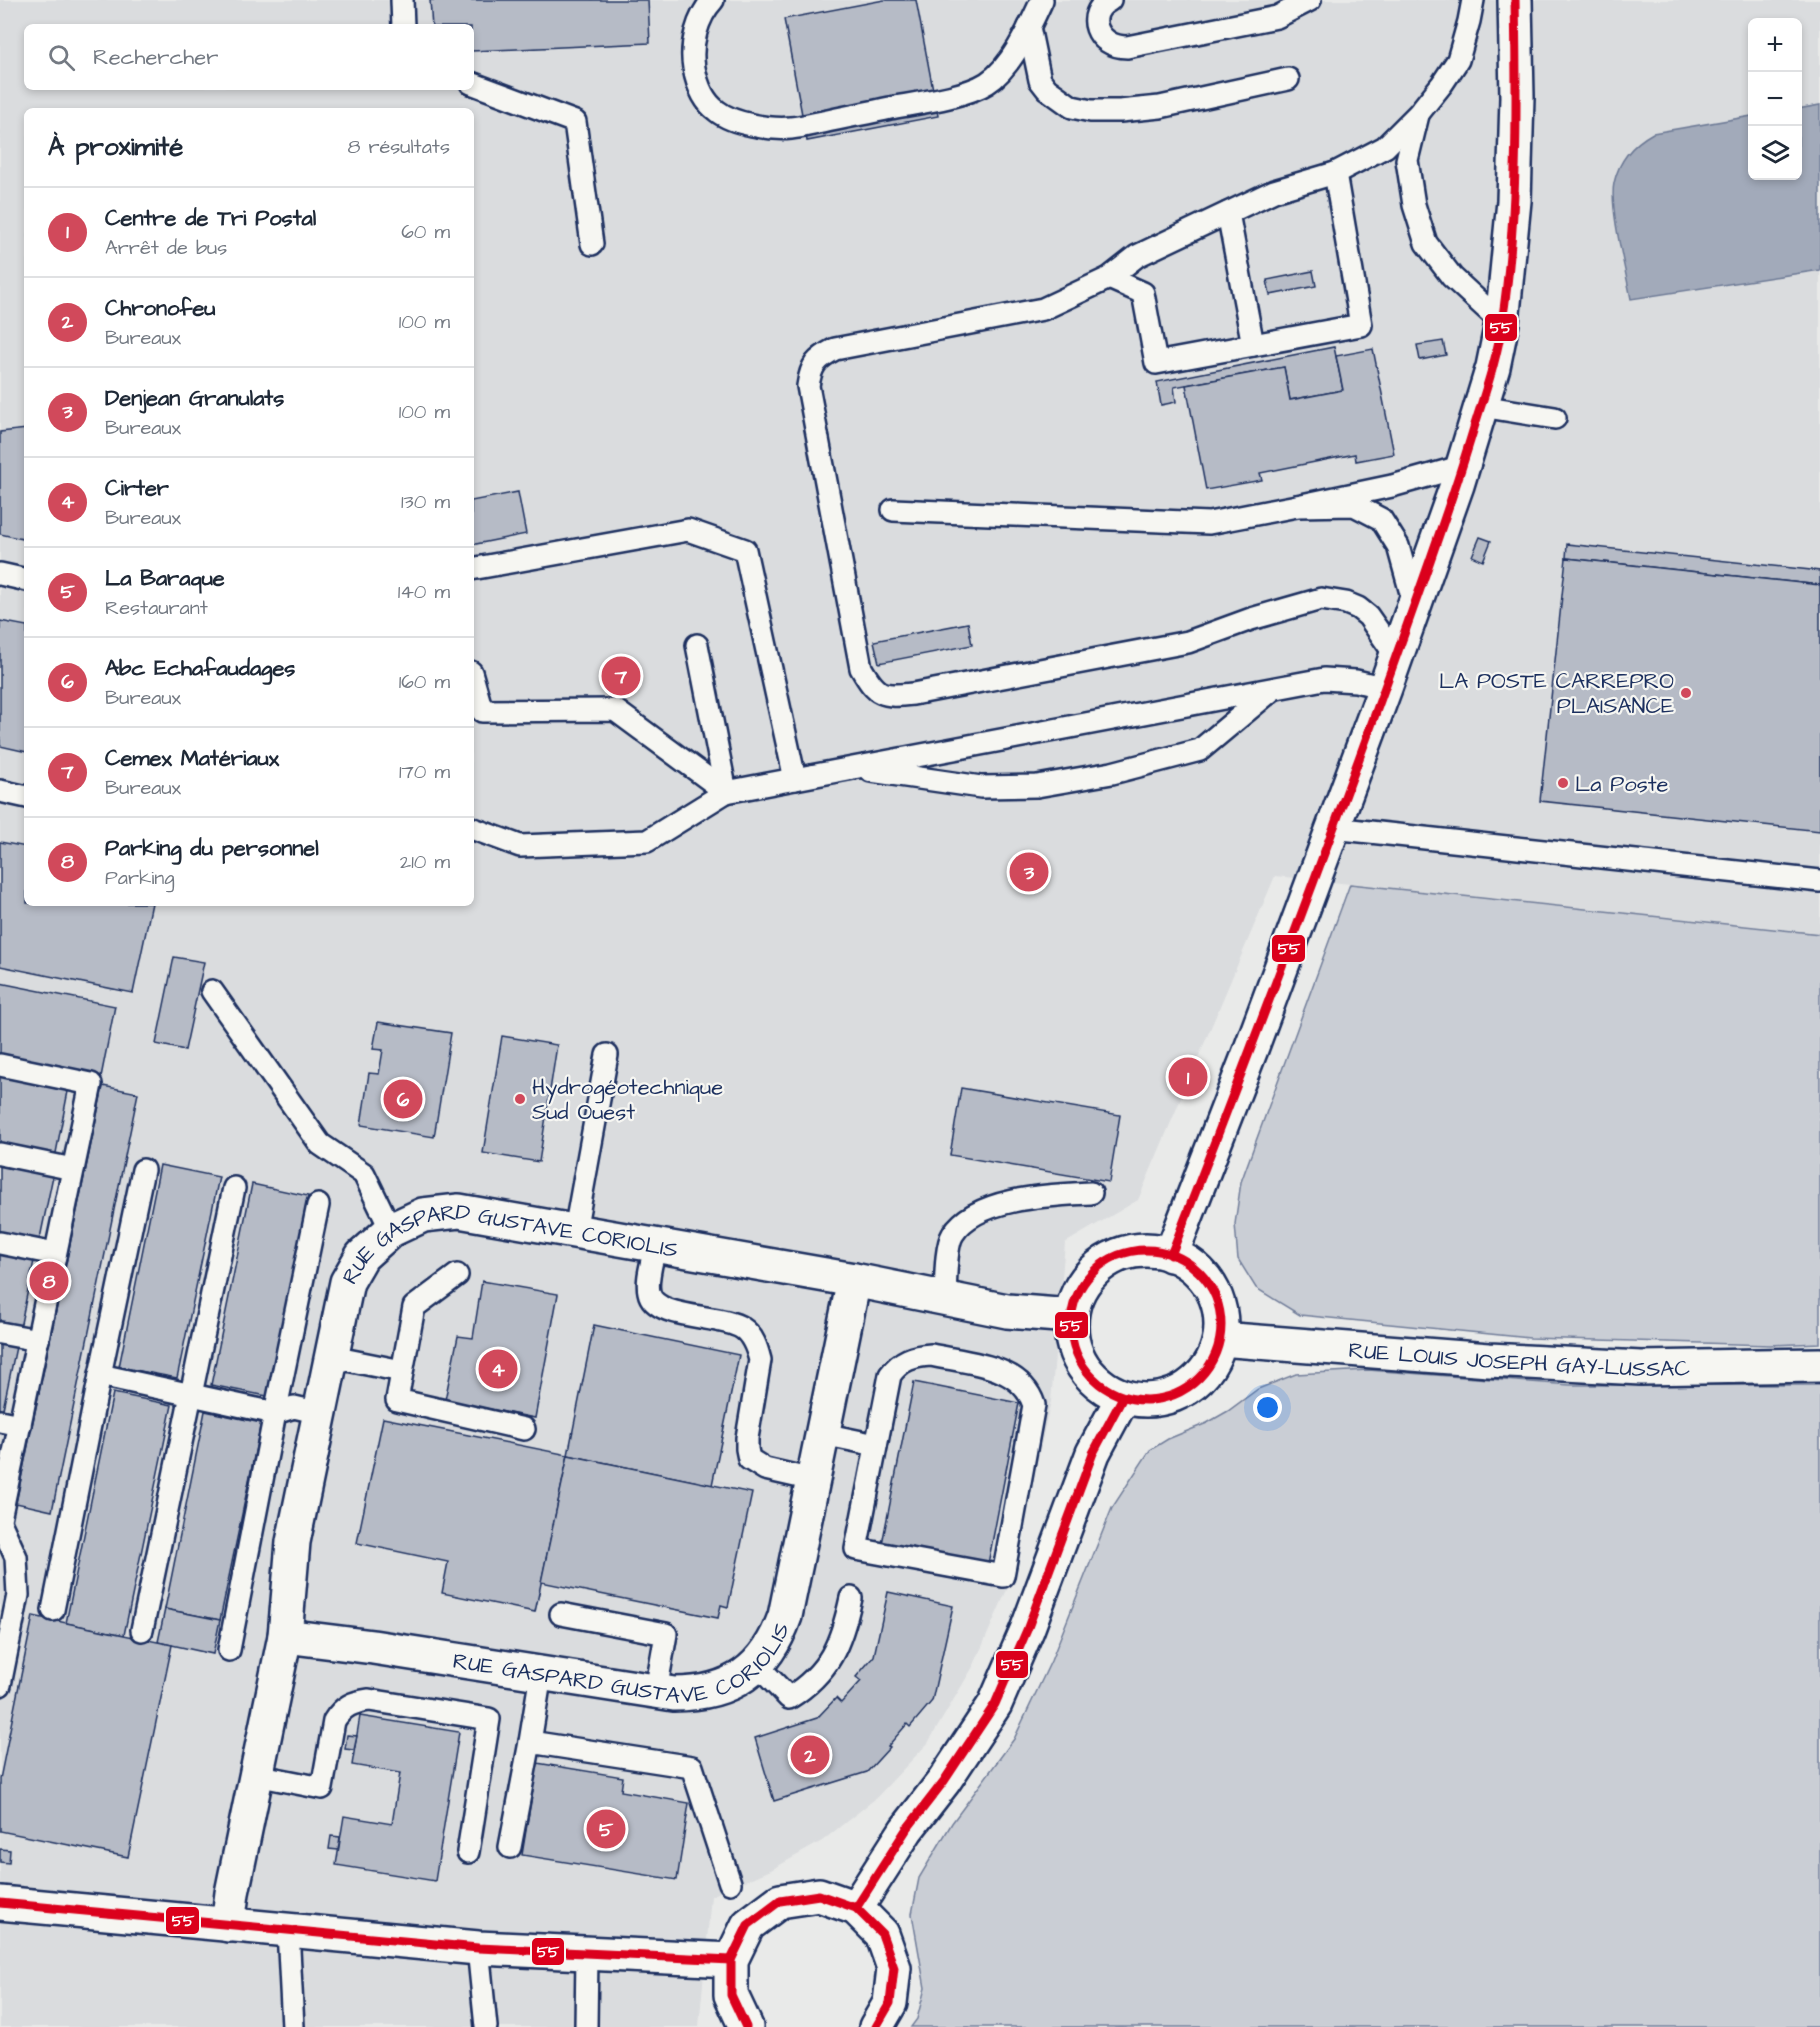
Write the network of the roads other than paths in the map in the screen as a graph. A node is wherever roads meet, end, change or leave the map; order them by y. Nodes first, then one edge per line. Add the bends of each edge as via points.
1 (402, 0) edge
2 (713, 0) edge
3 (1042, 0) edge
4 (1110, 0) edge
5 (1310, 0) edge
6 (1473, 0) edge
7 (1512, 2) edge
8 (403, 24) edge
9 (1029, 27) junction
10 (1288, 79) dead end
11 (474, 84) edge
12 (1418, 114) junction
13 (1335, 173) junction
14 (1227, 213) junction
15 (592, 244) dead end
16 (1109, 278) junction
17 (1502, 323) junction
18 (1253, 345) junction
19 (1481, 406) junction
20 (1555, 418) dead end
21 (1463, 466) junction
22 (1297, 506) junction
23 (893, 510) dead end
24 (474, 568) edge
25 (0, 574) edge
26 (24, 579) edge
27 (1414, 605) junction
28 (697, 645) dead end
29 (1396, 656) junction
30 (474, 683) edge
31 (1384, 688) junction
32 (1273, 689) junction
33 (852, 768) junction
34 (795, 779) junction
35 (0, 791) edge
36 (726, 792) junction
37 (24, 796) edge
38 (1333, 828) junction
39 (474, 829) edge
40 (1820, 881) edge
41 (212, 991) dead end
42 (607, 1055) dead end
43 (0, 1065) edge
44 (0, 1154) edge
45 (73, 1169) junction
46 (143, 1170) dead end
47 (234, 1188) dead end
48 (1091, 1193) dead end
49 (318, 1205) dead end
50 (392, 1230) junction
51 (575, 1231) junction
52 (0, 1243) edge
53 (655, 1246) junction
54 (55, 1254) junction
55 (1171, 1255) junction
56 (457, 1275) dead end
57 (854, 1280) junction
58 (945, 1298) junction
59 (1071, 1316) junction
60 (0, 1333) edge
61 (1220, 1339) junction
62 (38, 1340) junction
63 (332, 1357) junction
64 (1820, 1365) edge
65 (402, 1371) junction
66 (100, 1375) junction
67 (191, 1395) junction
68 (1124, 1397) junction
69 (275, 1413) junction
70 (320, 1413) junction
71 (10, 1423) edge
72 (524, 1429) dead end
73 (823, 1434) junction
74 (876, 1445) junction
75 (813, 1480) junction
76 (0, 1520) edge
77 (851, 1598) dead end
78 (53, 1611) dead end
79 (561, 1614) dead end
80 (142, 1630) dead end
81 (285, 1636) junction
82 (229, 1650) dead end
83 (756, 1665) junction
84 (541, 1674) junction
85 (0, 1685) edge
86 (656, 1691) junction
87 (530, 1742) junction
88 (256, 1775) junction
89 (510, 1847) dead end
90 (468, 1852) dead end
91 (730, 1883) dead end
92 (0, 1903) edge
93 (856, 1908) junction
94 (228, 1924) junction
95 (288, 1930) junction
96 (478, 1948) junction
97 (587, 1953) junction
98 (731, 1960) junction
99 (292, 2027) edge
100 (486, 2027) edge
101 (586, 2027) edge
102 (746, 2027) edge
103 (876, 2027) edge

1 - 8 lane
2 - 9 lane via 699,22 694,40 696,80 703,96 717,111 764,127 791,128 951,96 987,83 1003,69
3 - 9 lane
4 - 5 lane via 1099,11 1096,22 1106,42 1116,47 1277,16
6 - 12 lane via 1458,60
7 - 17 street via 1517,97 1514,201
9 - 10 lane via 1040,80 1059,100 1091,111 1160,107
11 - 15 lane via 575,122
12 - 13 lane via 1385,147
12 - 17 lane via 1407,160 1414,206 1426,243 1452,277
13 - 14 lane via 1274,191
13 - 18 lane via 1361,325
14 - 16 lane via 1137,256
14 - 18 lane
16 - 18 lane via 1143,292 1156,363
16 - 29 lane via 1043,309 835,349 814,365 808,386 861,668 869,681 879,692 893,696 913,694 1188,642 1321,599 1346,603 1368,616
17 - 19 street
19 - 20 lane
19 - 21 street
21 - 22 lane
21 - 27 street
22 - 23 lane via 1209,523
22 - 27 lane via 1354,505 1381,519 1398,546
24 - 34 lane via 688,530 745,550
25 - 26 lane
27 - 29 street
28 - 36 lane
29 - 31 street
30 - 36 lane via 482,711 615,710
31 - 32 lane via 1324,679
31 - 38 street
32 - 33 lane
32 - 33 lane via 1200,750 1112,773 1037,786 981,787
33 - 34 lane
34 - 36 lane
35 - 37 lane
36 - 39 lane via 647,841 520,846
38 - 40 lane
38 - 55 street
41 - 50 lane via 320,1144 364,1174
42 - 51 lane
43 - 45 lane via 91,1084
44 - 45 lane
45 - 54 lane
46 - 66 lane
47 - 67 lane
48 - 58 lane via 1008,1203 983,1210 963,1222 952,1236
49 - 69 lane
50 - 51 street, RUE GASPARD GUSTAVE CORIOLIS via 423,1215 459,1211
50 - 63 street, RUE GASPARD GUSTAVE CORIOLIS via 362,1257 347,1282
51 - 53 street, RUE GASPARD GUSTAVE CORIOLIS
52 - 54 lane
53 - 57 street, RUE GASPARD GUSTAVE CORIOLIS
53 - 75 lane via 649,1282 652,1300 675,1312 731,1323 751,1336 758,1348 760,1360 747,1438 750,1459 765,1469
54 - 62 lane
55 - 59 street via 1149,1250 1127,1253 1106,1262 1089,1276 1077,1294
55 - 61 street via 1190,1264 1216,1297
56 - 65 lane via 414,1307
57 - 58 street, RUE GASPARD GUSTAVE CORIOLIS
57 - 73 street, RUE GASPARD GUSTAVE CORIOLIS
58 - 59 street, RUE GASPARD GUSTAVE CORIOLIS via 1007,1311
59 - 68 street via 1071,1336 1083,1366 1104,1388
60 - 62 lane
61 - 64 street, RUE LOUIS JOSEPH GAY-LUSSAC via 1641,1368
61 - 68 street via 1211,1363 1195,1382 1157,1399
62 - 71 lane
63 - 65 lane
63 - 70 street, RUE GASPARD GUSTAVE CORIOLIS
65 - 72 lane via 397,1400
66 - 67 lane
66 - 78 lane
67 - 69 lane
67 - 80 lane
68 - 93 street via 1094,1453 995,1704
69 - 70 lane via 294,1407
69 - 82 lane
70 - 81 street, RUE GASPARD GUSTAVE CORIOLIS via 294,1542
71 - 76 lane
73 - 74 lane
73 - 75 street, RUE GASPARD GUSTAVE CORIOLIS
74 - 74 lane via 856,1549 1003,1576 1034,1405 1025,1386 1000,1370 931,1355 906,1359 890,1375
75 - 83 street, RUE GASPARD GUSTAVE CORIOLIS via 785,1616 771,1648
76 - 85 lane via 16,1557 18,1595
77 - 83 lane via 836,1652 808,1687 789,1698
79 - 86 lane via 666,1634
81 - 84 street, RUE GASPARD GUSTAVE CORIOLIS
81 - 88 street, RUE GASPARD GUSTAVE CORIOLIS
83 - 86 street, RUE GASPARD GUSTAVE CORIOLIS via 732,1683 714,1690 694,1694
84 - 86 street, RUE GASPARD GUSTAVE CORIOLIS
84 - 87 lane
87 - 89 lane
87 - 91 lane via 692,1767
88 - 90 lane via 322,1788 334,1721 347,1705 357,1701 489,1719
88 - 94 street, RUE GASPARD GUSTAVE CORIOLIS
92 - 94 street
93 - 98 street via 819,1896 780,1901 748,1924
93 - 103 street via 882,1934 894,1968 890,2003
94 - 95 street
95 - 96 street
95 - 99 lane
96 - 97 street
96 - 100 lane
97 - 98 street
97 - 101 lane
98 - 102 street via 731,1995

